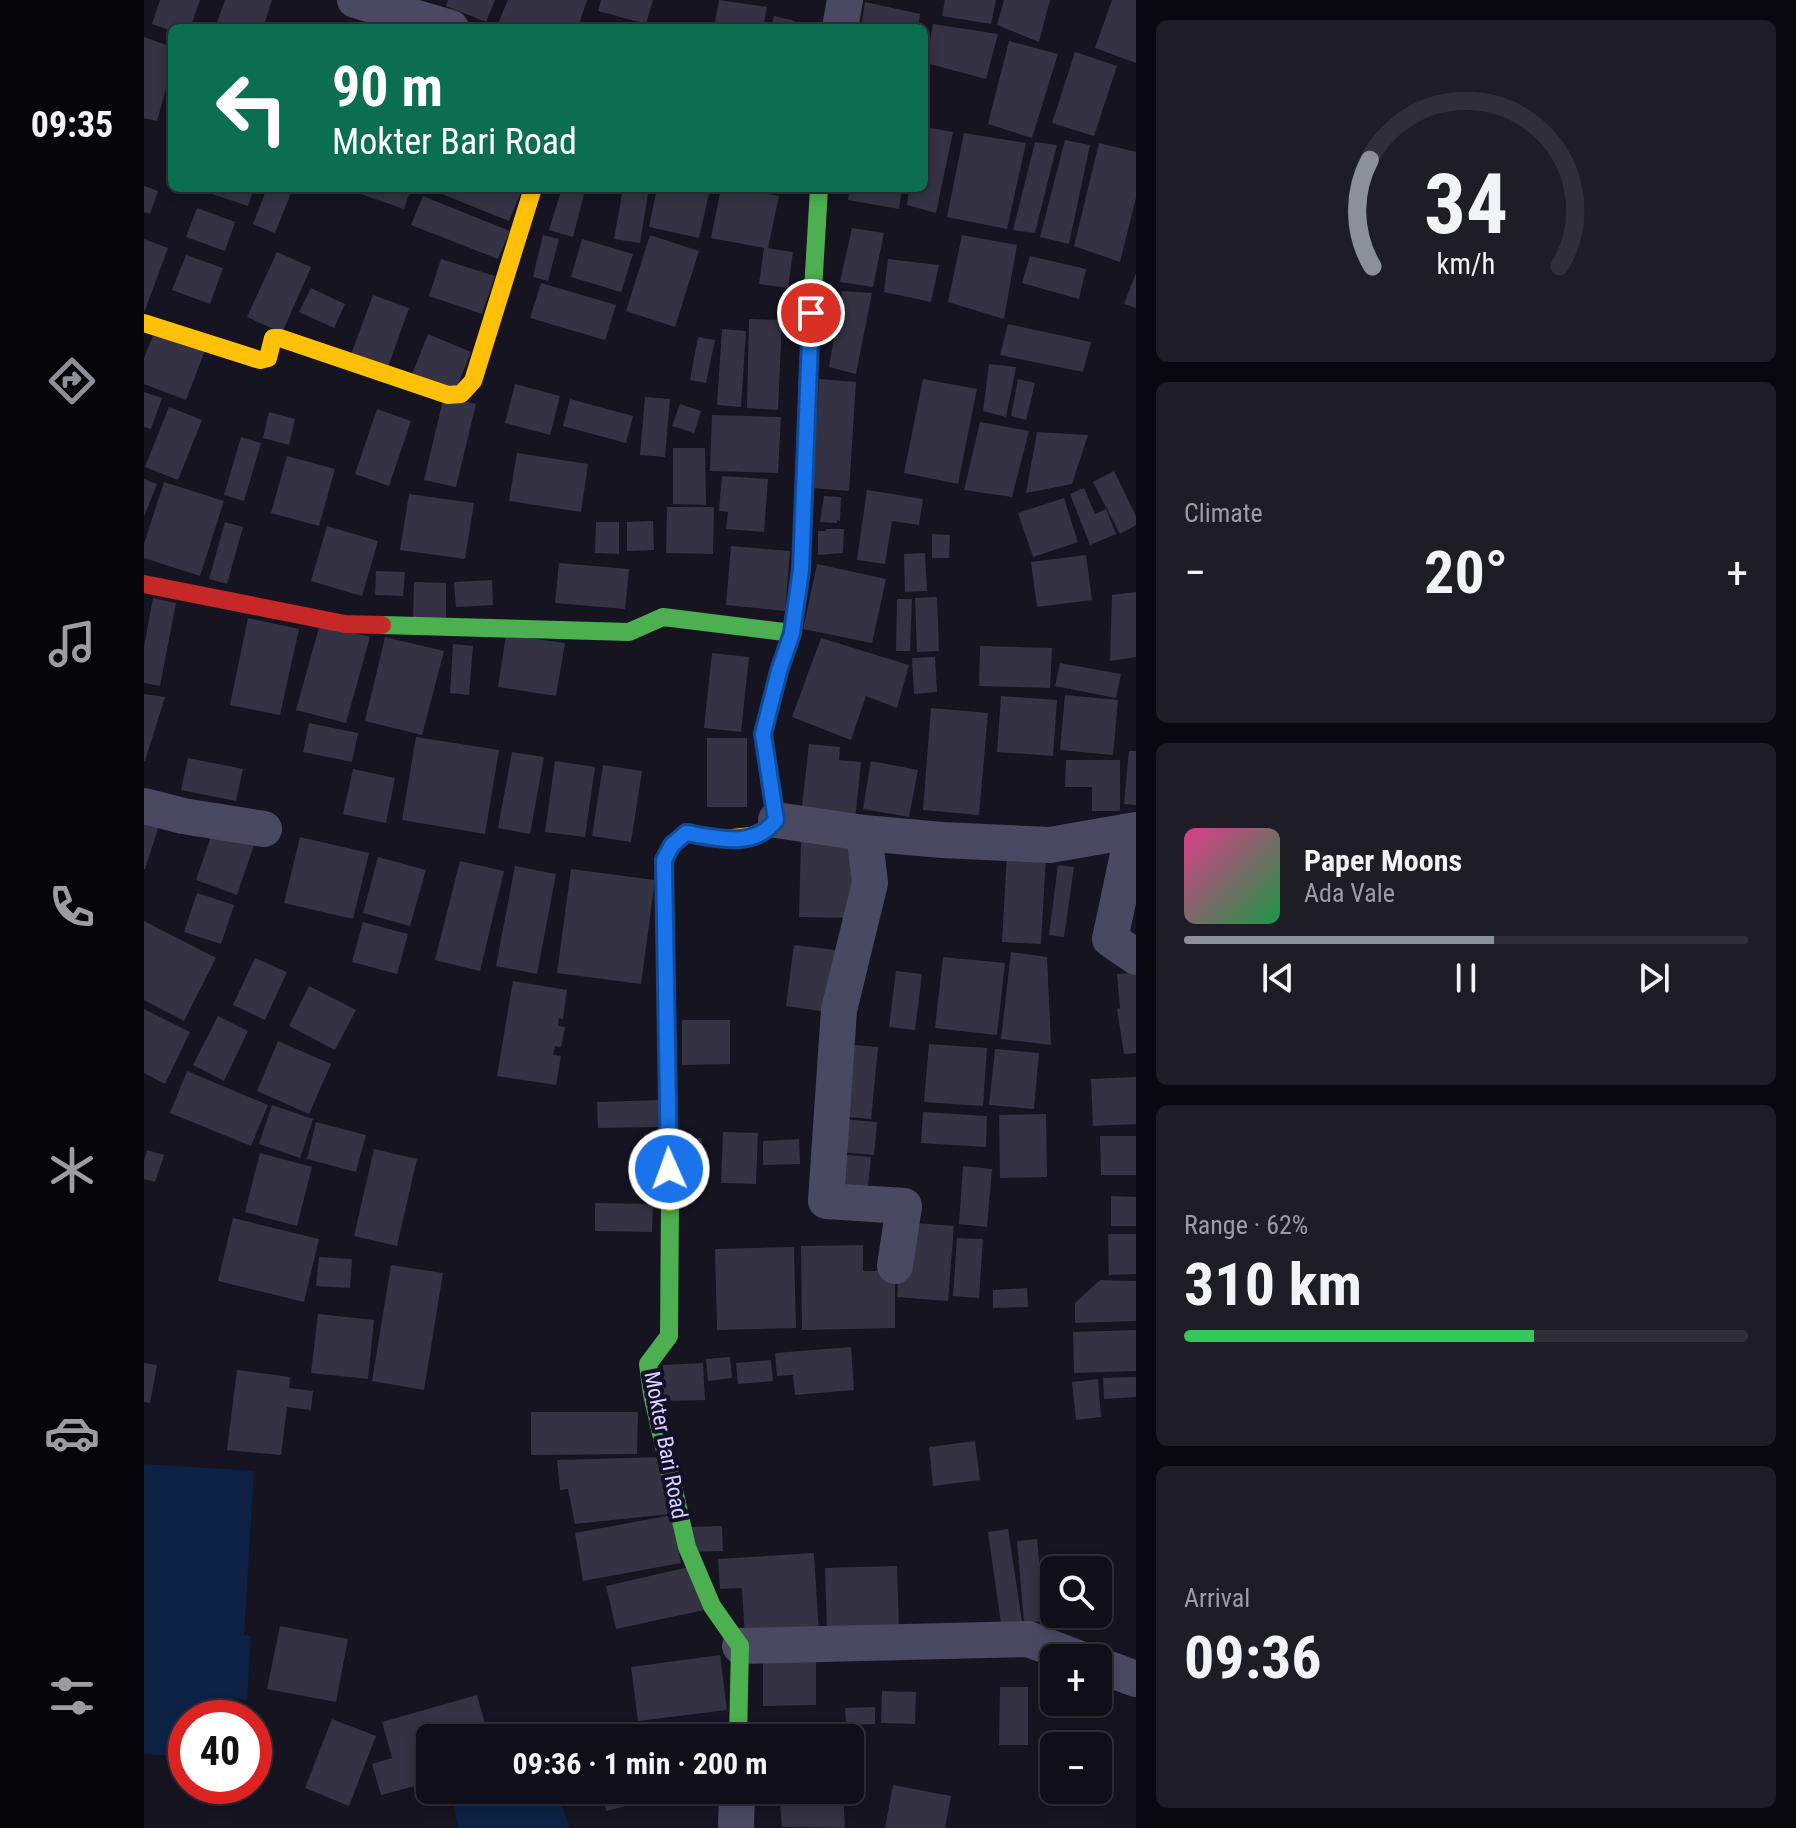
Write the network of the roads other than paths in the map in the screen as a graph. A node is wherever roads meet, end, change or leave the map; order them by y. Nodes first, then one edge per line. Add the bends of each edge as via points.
1 (355, 0) edge
2 (845, 0) edge
3 (437, 24) edge
4 (841, 24) edge
5 (532, 192) edge
6 (819, 192) edge
7 (144, 323) edge
8 (144, 584) edge
9 (792, 633) junction
10 (144, 806) edge
11 (776, 820) junction
12 (264, 829) dead end
13 (1134, 830) edge
14 (864, 833) junction
15 (1136, 957) edge
16 (895, 1266) dead end
17 (1041, 1644) edge
18 (740, 1646) junction
19 (1112, 1670) edge
20 (1136, 1679) edge
21 (738, 1724) edge
22 (737, 1804) edge
23 (736, 1828) edge

1 - 3 street
2 - 4 street
5 - 7 street via 473,381 461,394 448,395 280,338 273,338 268,358 260,360
6 - 9 street via 801,570
8 - 9 street via 345,624 629,632 663,617
9 - 11 street via 763,734
10 - 12 street
11 - 14 street
11 - 18 street, Mokter Bari Road via 766,833 736,841 686,833 664,860 669,1336 648,1364 687,1547 712,1606
13 - 14 street via 1050,845
13 - 15 street via 1110,939
14 - 16 street via 870,883 839,1010 826,1201 904,1206
17 - 18 street via 1028,1639
18 - 21 street
19 - 20 street
22 - 23 street

